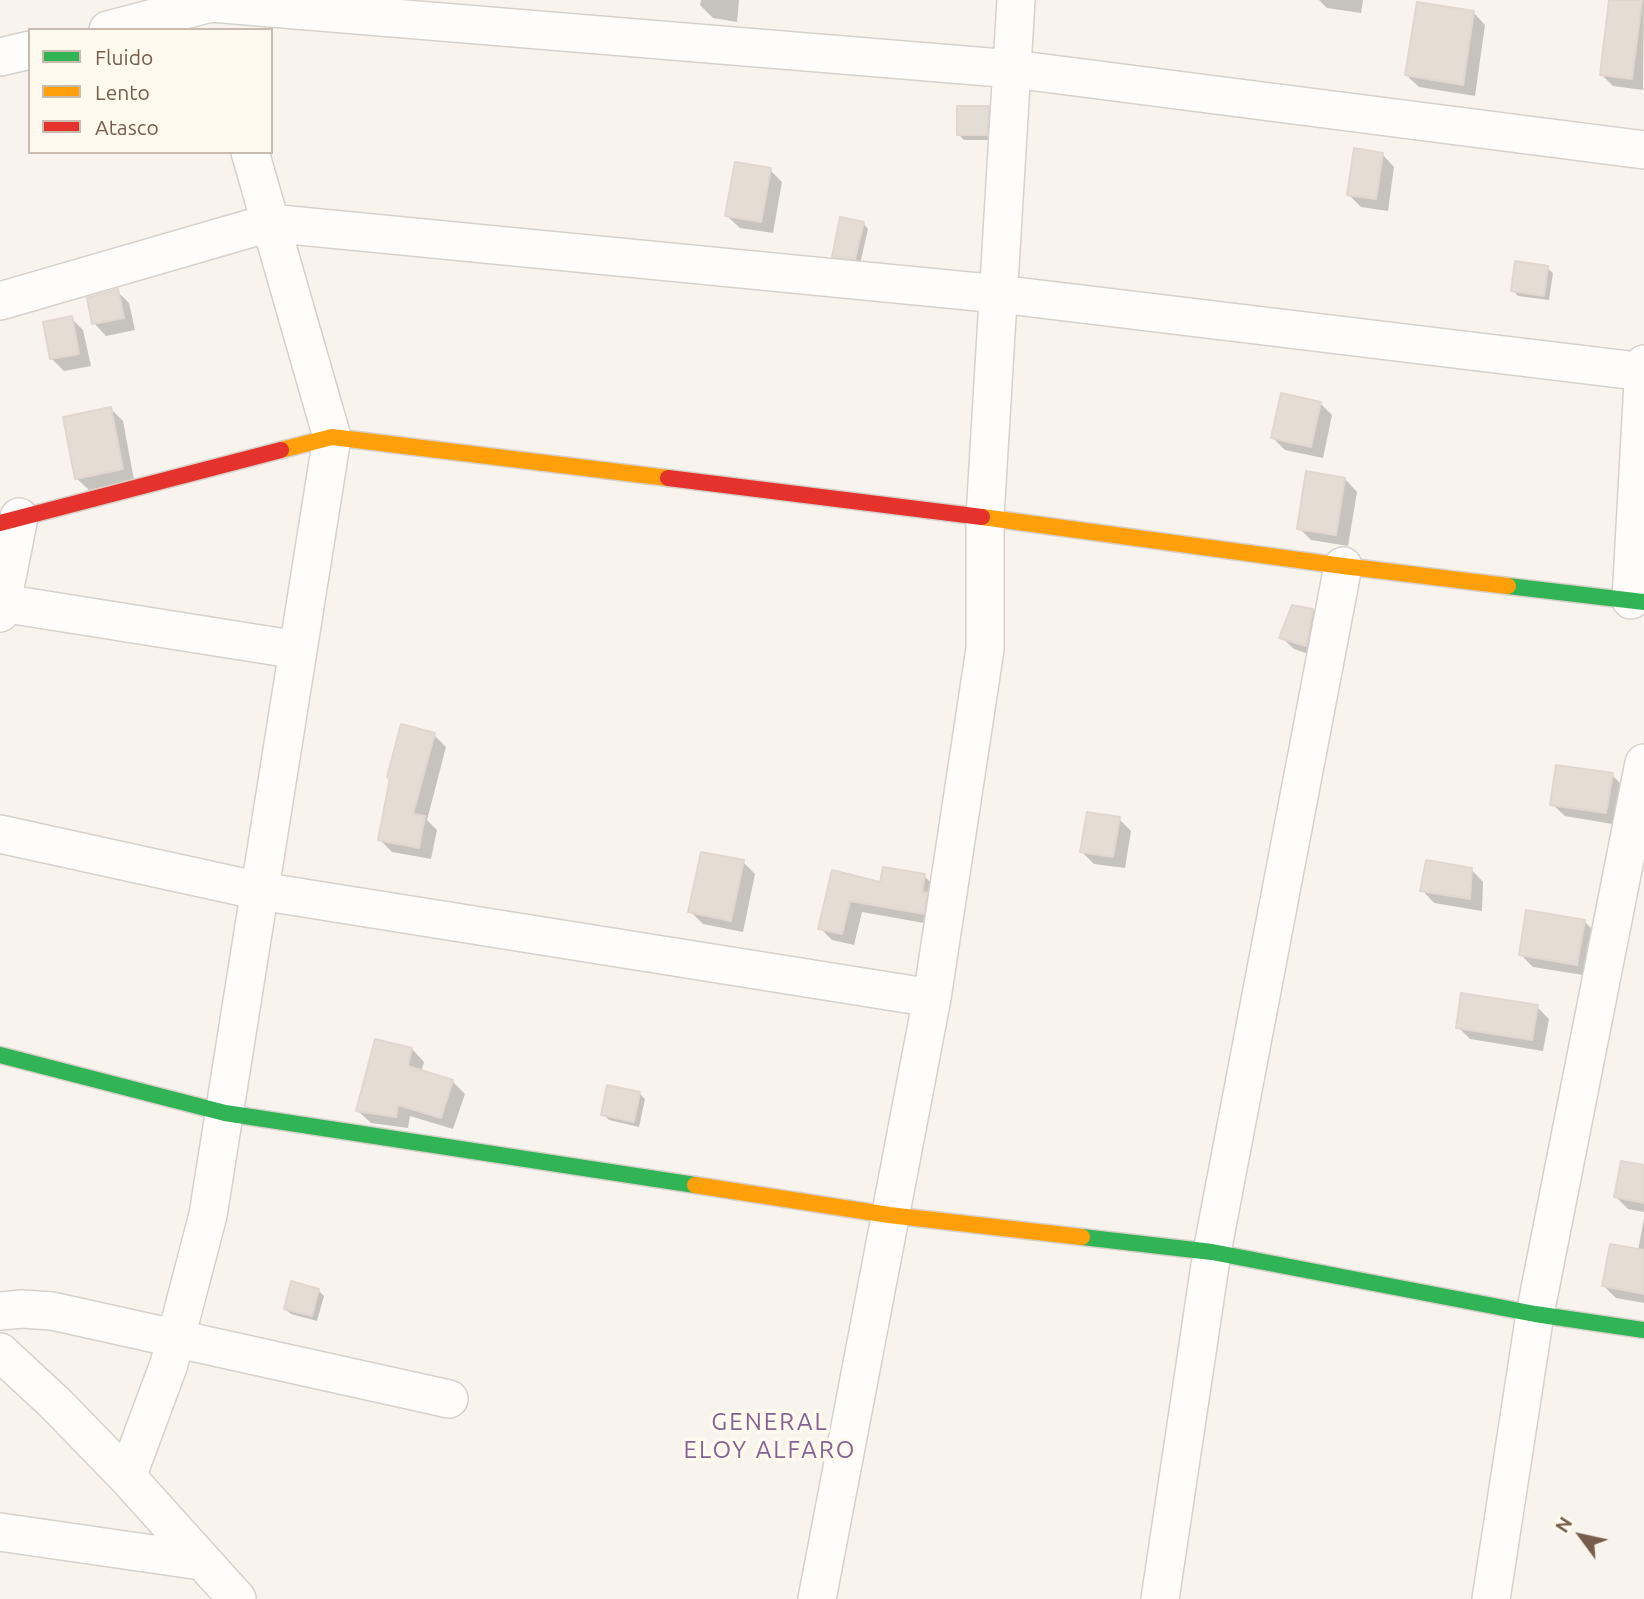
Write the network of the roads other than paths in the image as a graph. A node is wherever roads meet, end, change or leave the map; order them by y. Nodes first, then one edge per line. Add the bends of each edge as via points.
1 (1016, 0) edge
2 (213, 11) edge
3 (119, 28) edge
4 (28, 50) edge
5 (0, 57) edge
6 (1013, 69) junction
7 (1644, 150) edge
8 (251, 154) edge
9 (269, 223) junction
10 (999, 294) junction
11 (0, 301) edge
12 (1644, 364) edge
13 (1644, 372) edge
14 (332, 437) junction
15 (985, 517) junction
16 (10, 520) edge
17 (1343, 566) junction
18 (1638, 601) edge
19 (1, 608) edge
20 (298, 650) junction
21 (1644, 763) edge
22 (0, 834) edge
23 (260, 891) junction
24 (932, 998) junction
25 (0, 1055) edge
26 (225, 1113) junction
27 (889, 1215) junction
28 (1212, 1252) junction
29 (0, 1311) edge
30 (1535, 1314) junction
31 (1644, 1330) edge
32 (176, 1340) junction
33 (0, 1352) edge
34 (449, 1399) dead end
35 (127, 1476) junction
36 (0, 1532) edge
37 (201, 1561) junction
38 (237, 1599) edge
39 (817, 1599) edge
40 (1160, 1599) edge
41 (1491, 1599) edge

1 - 6 street
2 - 3 street
2 - 6 street
4 - 5 street
6 - 7 street
6 - 10 street
8 - 9 street
9 - 10 street
9 - 11 street
9 - 14 street
10 - 13 street
10 - 15 street
12 - 13 street
13 - 18 street
14 - 15 street
14 - 16 street
14 - 20 street
15 - 17 street
15 - 24 street via 985,649
16 - 19 street
17 - 18 street
17 - 28 street
19 - 20 street
20 - 23 street
21 - 30 street
22 - 23 street
23 - 24 street
23 - 26 street
24 - 27 street
25 - 26 street
26 - 27 street
26 - 32 street via 208,1215
27 - 28 street
27 - 39 street
28 - 30 street
28 - 40 street
29 - 32 street via 52,1311
30 - 31 street
30 - 41 street
32 - 34 street
32 - 35 street
33 - 35 street
35 - 37 street
36 - 37 street
37 - 38 street

